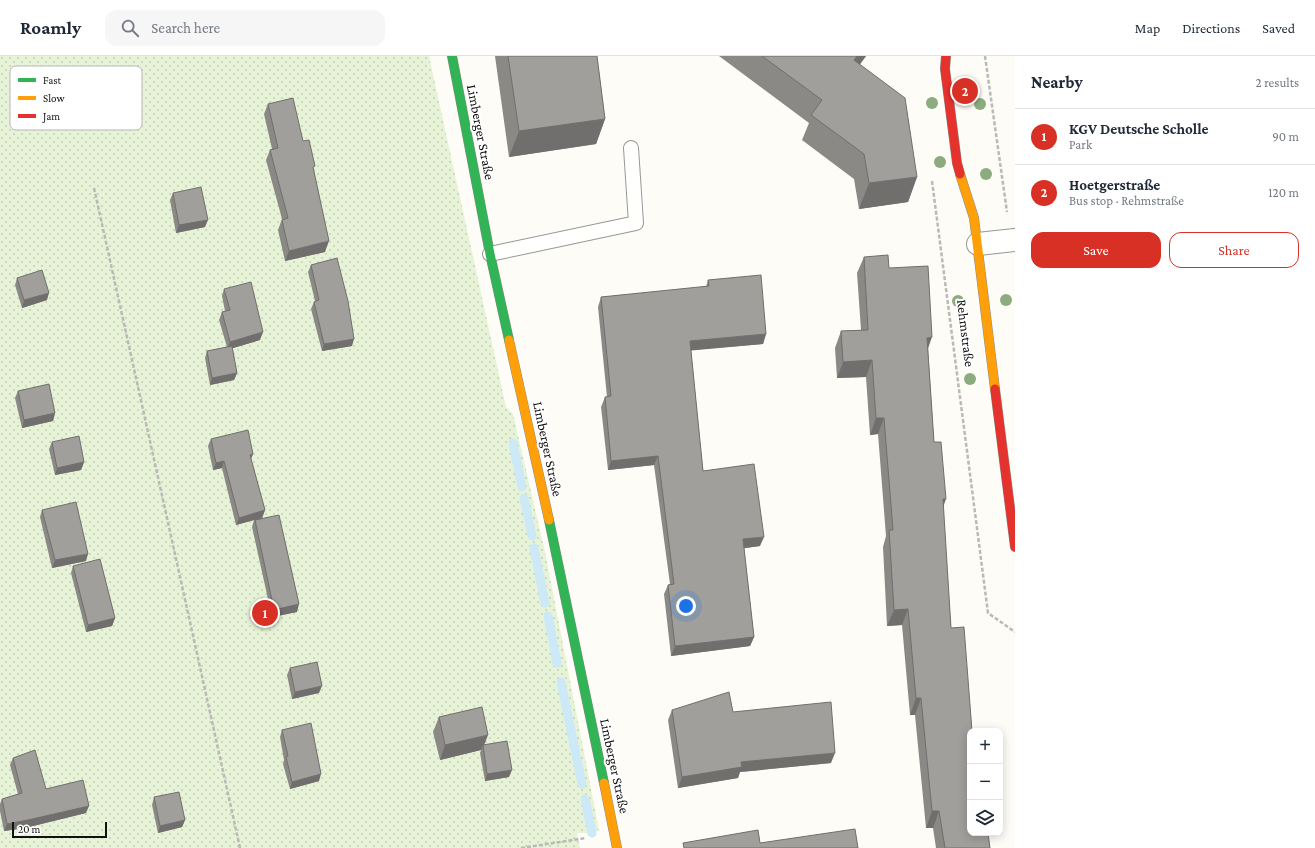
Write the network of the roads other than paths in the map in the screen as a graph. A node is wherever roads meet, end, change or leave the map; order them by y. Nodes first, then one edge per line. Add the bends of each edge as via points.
1 (452, 56) edge
2 (946, 56) edge
3 (631, 148) dead end
4 (1013, 240) edge
5 (978, 244) junction
6 (490, 254) junction
7 (1015, 546) edge
8 (617, 848) edge

1 - 6 street, Limberger Straße
2 - 5 street, Rehmstraße via 945,69 957,164 974,218
3 - 6 lane via 636,223
4 - 5 street
5 - 7 street, Rehmstraße
6 - 8 street, Limberger Straße via 556,550

